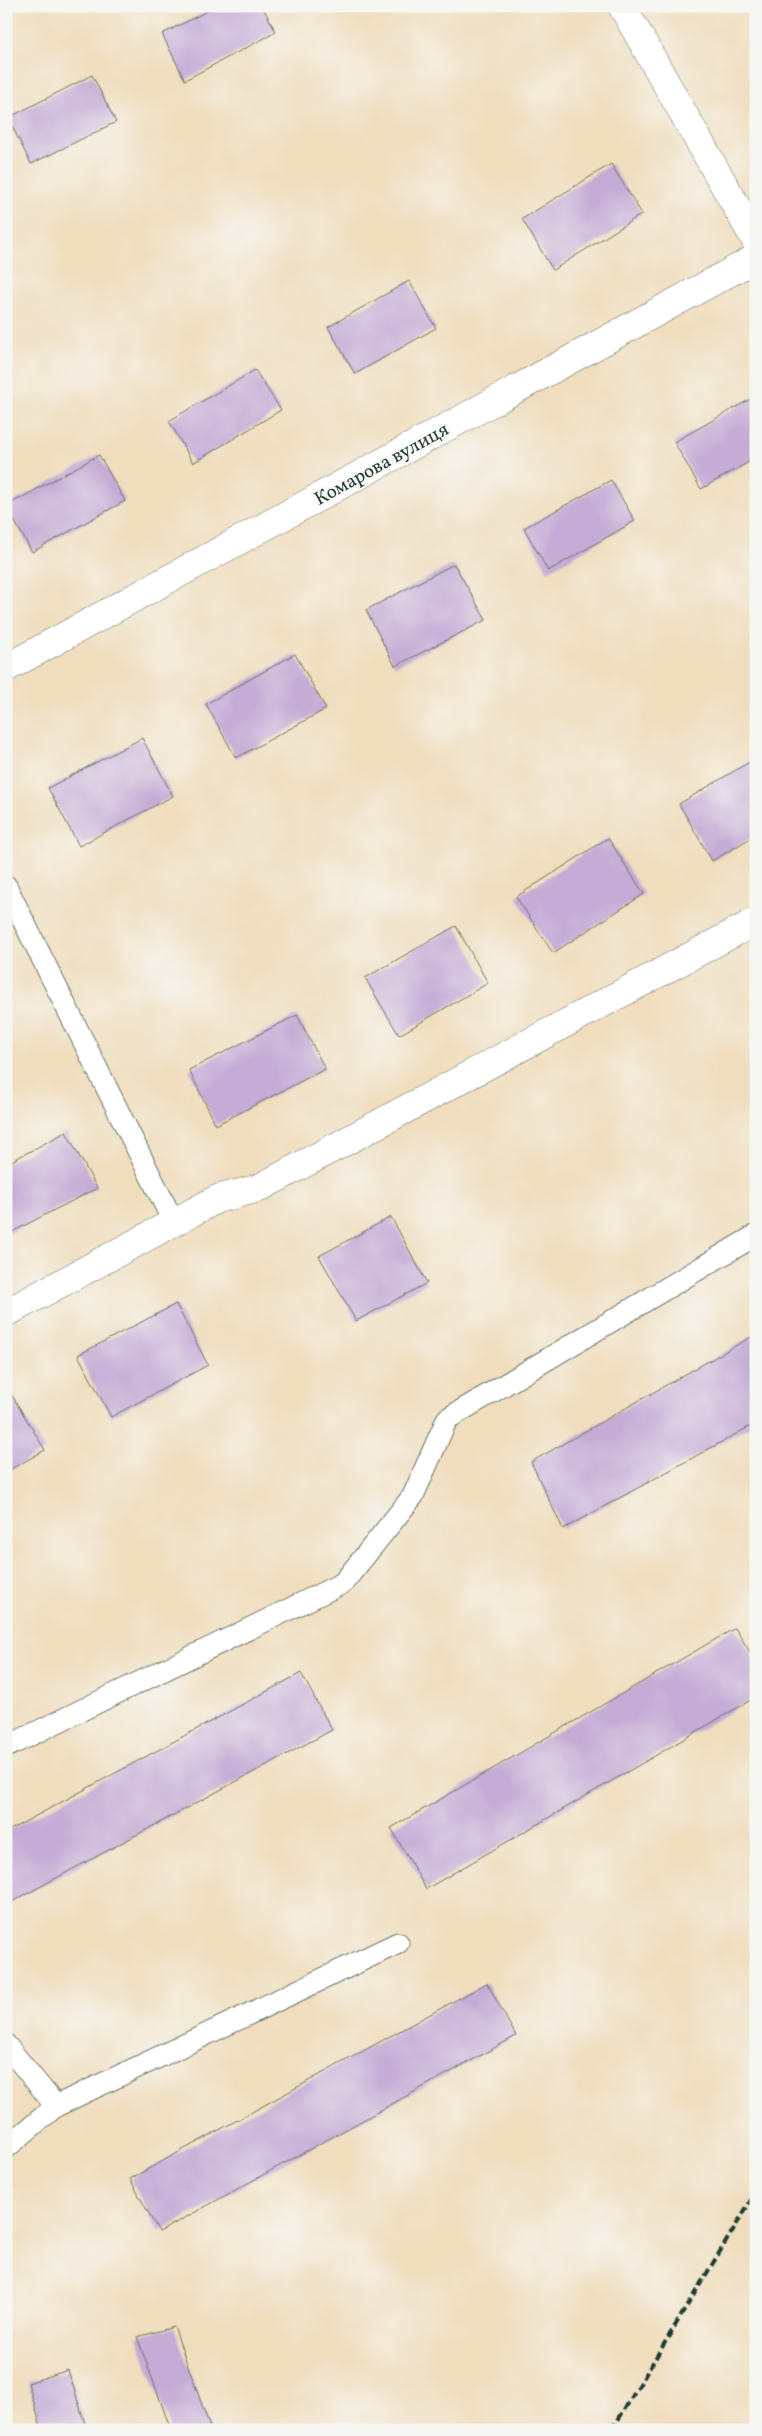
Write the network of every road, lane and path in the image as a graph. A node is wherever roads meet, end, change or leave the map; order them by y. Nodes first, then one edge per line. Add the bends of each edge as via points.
1 (622, 6) edge
2 (756, 241) edge
3 (756, 258) edge
4 (6, 668) edge
5 (6, 886) edge
6 (756, 922) edge
7 (174, 1222) junction
8 (756, 1236) edge
9 (6, 1313) edge
10 (6, 1748) edge
11 (398, 1943) dead end
12 (6, 2045) edge
13 (56, 2106) junction
14 (6, 2148) edge

1 - 2 street
3 - 4 street, Комарова вулиця
5 - 7 lane
6 - 7 street via 259,1188 217,1200
7 - 9 street
8 - 10 lane via 447,1419 413,1496 343,1583
11 - 13 lane
12 - 13 lane
13 - 14 lane

